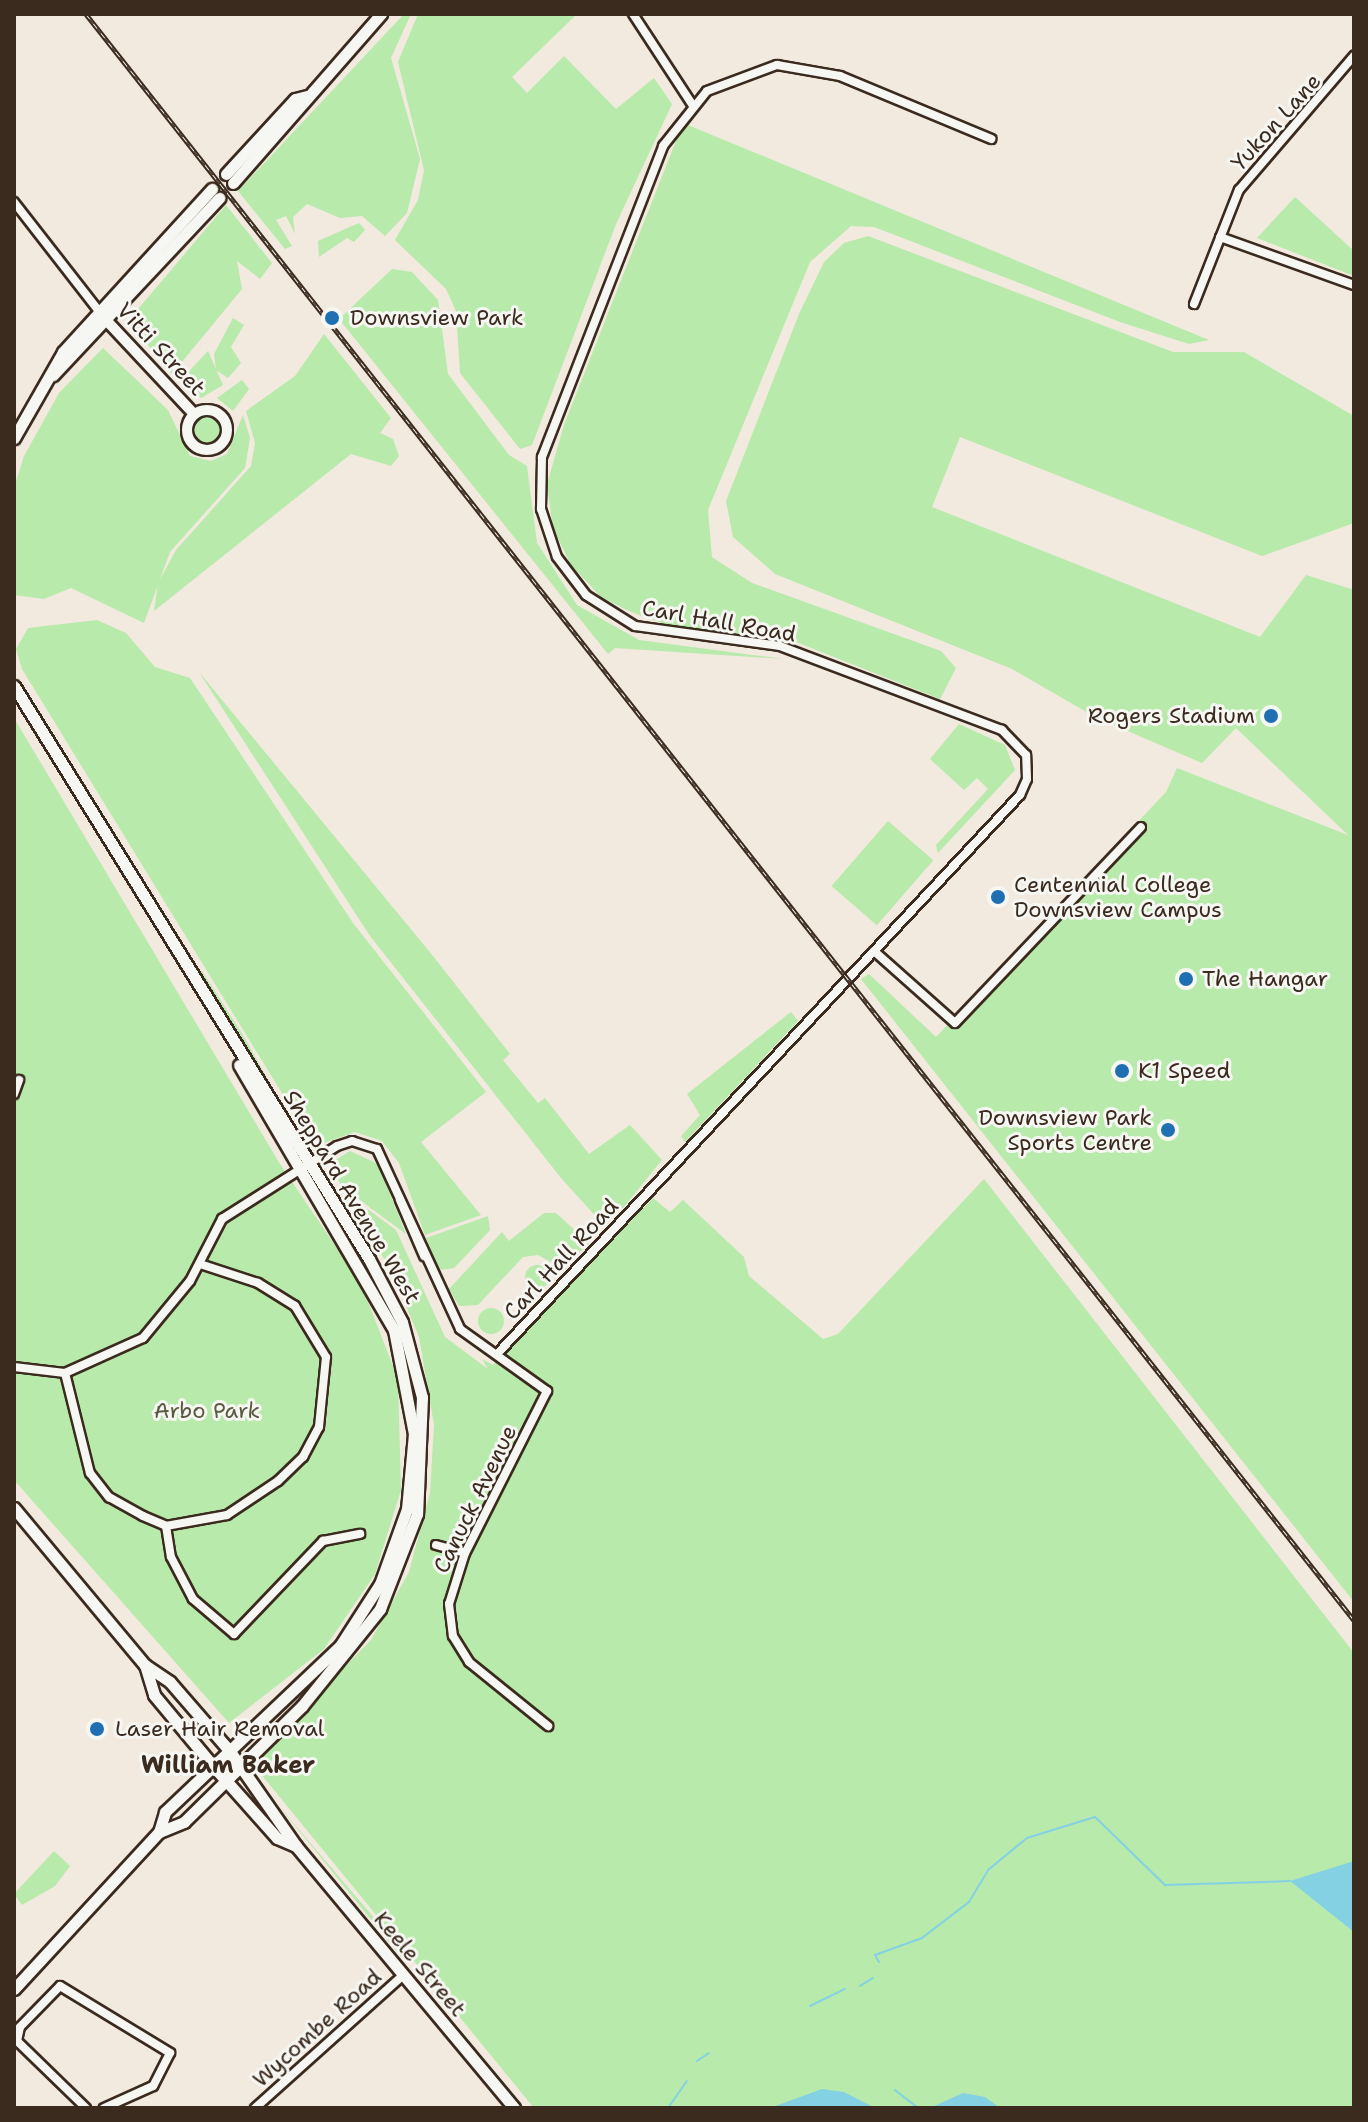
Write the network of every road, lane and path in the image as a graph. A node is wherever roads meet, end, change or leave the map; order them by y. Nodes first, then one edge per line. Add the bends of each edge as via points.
1 (381, 14) edge
2 (633, 14) edge
3 (1354, 56) edge
4 (692, 104) junction
5 (991, 139) dead end
6 (229, 178) dead end
7 (15, 206) edge
8 (1220, 237) junction
9 (1354, 285) edge
10 (1194, 304) dead end
11 (98, 311) junction
12 (107, 321) junction
13 (50, 378) junction
14 (194, 414) dead end
15 (14, 438) edge
16 (14, 686) edge
17 (1141, 827) dead end
18 (874, 951) junction
19 (217, 1022) junction
20 (19, 1080) dead end
21 (14, 1094) edge
22 (312, 1161) junction
23 (299, 1168) junction
24 (200, 1264) junction
25 (498, 1353) junction
26 (14, 1367) edge
27 (65, 1373) junction
28 (14, 1508) edge
29 (166, 1526) junction
30 (360, 1534) dead end
31 (436, 1545) dead end
32 (465, 1553) junction
33 (145, 1665) junction
34 (548, 1726) dead end
35 (229, 1750) junction
36 (239, 1766) junction
37 (214, 1767) junction
38 (225, 1780) junction
39 (159, 1832) junction
40 (296, 1846) junction
41 (403, 1975) junction
42 (14, 1989) edge
43 (129, 2097) junction
44 (86, 2108) edge
45 (104, 2108) edge
46 (131, 2108) edge
47 (255, 2108) edge
48 (514, 2108) edge

1 - 6 main road
2 - 4 street
3 - 8 street, Yukon Lane via 1239,190
4 - 5 street, Carl Hall Road via 740,73 798,66 853,81
4 - 18 street, Carl Hall Road via 663,146 549,431 541,509 566,572 625,621 792,650 1002,730 1021,747 1028,767 1020,795
7 - 11 street, Vitti Street
8 - 9 street
8 - 10 street, Yukon Lane
11 - 12 street, Vitti Street
11 - 12 main road via 216,193
11 - 13 main road
12 - 13 main road
12 - 14 street, Vitti Street
13 - 15 main road
16 - 19 main road, Sheppard Avenue West
17 - 18 street via 955,1023
18 - 25 street, Carl Hall Road
19 - 22 main road, Sheppard Avenue West
19 - 23 main road, Sheppard Avenue West
20 - 21 street
22 - 23 street
22 - 25 street via 352,1141 368,1144 395,1180 409,1235 460,1329
22 - 36 main road, Sheppard Avenue West via 402,1322 422,1397 423,1469 408,1547 380,1609 327,1681
23 - 24 street via 215,1226
23 - 35 main road, Sheppard Avenue West via 394,1330 410,1396 412,1472 396,1548 363,1615 340,1646
24 - 27 street via 143,1338
24 - 29 street via 258,1283 301,1312 326,1357 326,1401 308,1450 278,1481 235,1512
25 - 32 street, Canuck Avenue via 547,1391
26 - 27 street
27 - 29 street via 90,1473 109,1497
28 - 33 main road, Keele Street
29 - 30 street via 171,1557 193,1599 234,1634 323,1541
31 - 32 street
32 - 34 street, Canuck Avenue via 449,1604 460,1649 498,1690
33 - 35 main road, Keele Street via 170,1682
33 - 37 main road, Keele Street via 154,1695
35 - 36 main road, Keele Street
35 - 37 main road, Sheppard Avenue West
36 - 38 main road, Sheppard Avenue West
36 - 40 main road, Keele Street
37 - 38 main road, Keele Street
37 - 39 main road, Sheppard Avenue West via 165,1812
38 - 39 main road, Sheppard Avenue West via 184,1822
38 - 40 main road, Keele Street via 277,1838
39 - 42 main road, Sheppard Avenue West
40 - 41 main road, Keele Street
41 - 47 street, Wycombe Road
41 - 48 main road, Keele Street
43 - 44 street via 167,2071 170,2053 60,1986 20,2027 17,2041
43 - 45 street
43 - 46 street

